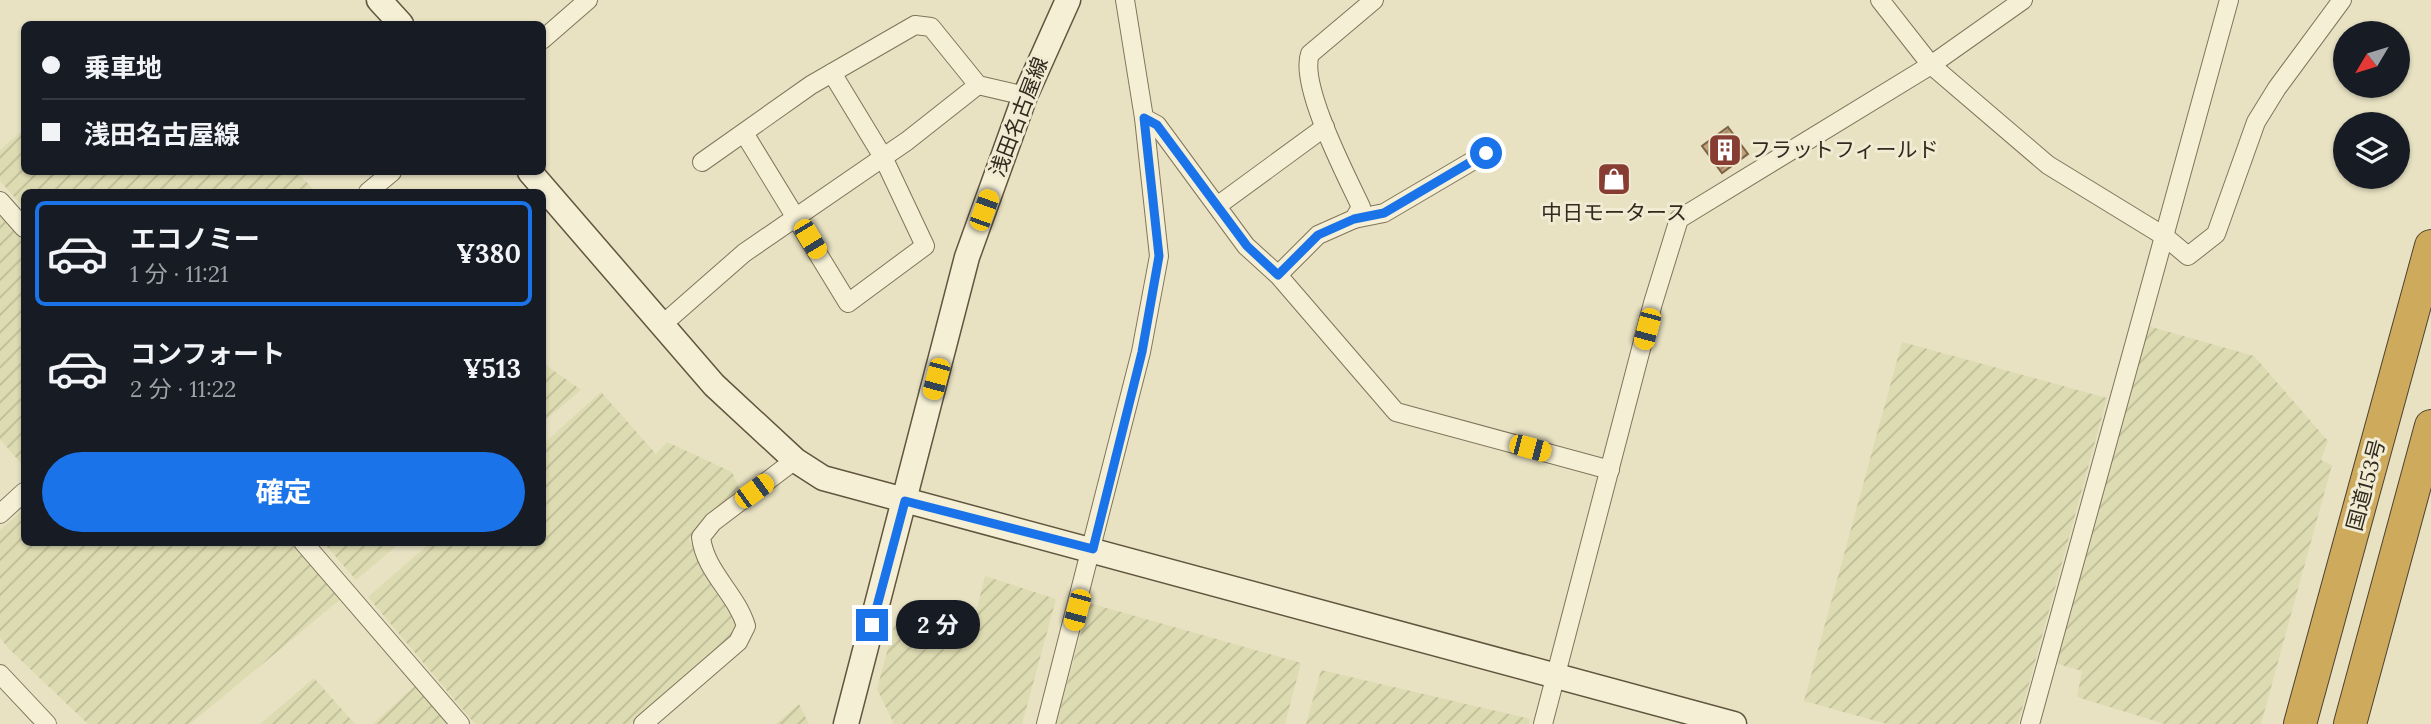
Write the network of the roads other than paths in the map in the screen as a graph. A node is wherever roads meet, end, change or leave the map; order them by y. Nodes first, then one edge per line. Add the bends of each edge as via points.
1 (379, 0) edge
2 (588, 0) edge
3 (1068, 0) edge
4 (1125, 0) edge
5 (1374, 0) edge
6 (1880, 0) edge
7 (2023, 0) edge
8 (2229, 0) edge
9 (2342, 0) edge
10 (398, 21) edge
11 (546, 37) edge
12 (1931, 65) junction
13 (832, 73) junction
14 (978, 85) junction
15 (1025, 96) junction
16 (1144, 118) junction
17 (1325, 127) junction
18 (744, 133) junction
19 (1486, 153) dead end
20 (883, 157) junction
21 (702, 163) dead end
22 (388, 175) edge
23 (533, 175) edge
24 (372, 189) edge
25 (545, 189) edge
26 (546, 190) edge
27 (0, 201) edge
28 (1217, 206) junction
29 (797, 217) junction
30 (1354, 219) junction
31 (21, 225) edge
32 (2164, 236) junction
33 (2431, 246) edge
34 (1278, 275) junction
35 (663, 324) junction
36 (2431, 426) edge
37 (795, 460) junction
38 (1609, 470) junction
39 (21, 495) edge
40 (905, 501) junction
41 (0, 514) edge
42 (306, 546) edge
43 (1093, 549) junction
44 (0, 674) edge
45 (1556, 677) junction
46 (47, 724) edge
47 (460, 724) edge
48 (643, 724) edge
49 (846, 724) edge
50 (1046, 724) edge
51 (1543, 724) edge
52 (1734, 724) edge
53 (2029, 724) edge
54 (2300, 724) edge
55 (2350, 724) edge

1 - 10 street
2 - 11 street
3 - 15 street, 浅田名古屋線
4 - 16 street
5 - 17 street via 1310,54 1305,67
6 - 12 street
7 - 12 street
8 - 32 street
9 - 32 street via 2256,122 2216,234 2188,256
12 - 32 street via 2048,165
12 - 38 street via 1679,219
13 - 14 street via 915,25 931,27
13 - 18 street
13 - 20 street
14 - 15 street
14 - 20 street
15 - 40 street, 浅田名古屋線 via 967,257
16 - 28 street via 1157,125
16 - 43 street via 1159,256 1142,352
17 - 28 street
17 - 30 street via 1361,207
18 - 21 street
18 - 29 street
19 - 30 street via 1384,213
20 - 29 street
20 - 29 street via 925,246 848,303
22 - 24 street
23 - 25 street
26 - 35 street
27 - 31 street
28 - 34 street via 1247,246
29 - 35 street via 744,253
30 - 34 street via 1318,235
32 - 53 street
33 - 54 highway, 国道153号
34 - 38 street via 1396,412
35 - 37 street via 714,385
36 - 55 highway
37 - 40 street via 823,478
37 - 48 street via 713,522 701,537 703,556 740,607 746,626 738,642
38 - 45 street
39 - 41 street
40 - 43 street
40 - 49 street, 浅田名古屋線
42 - 47 street
43 - 45 street
43 - 50 street
44 - 46 street
45 - 51 street
45 - 52 street

